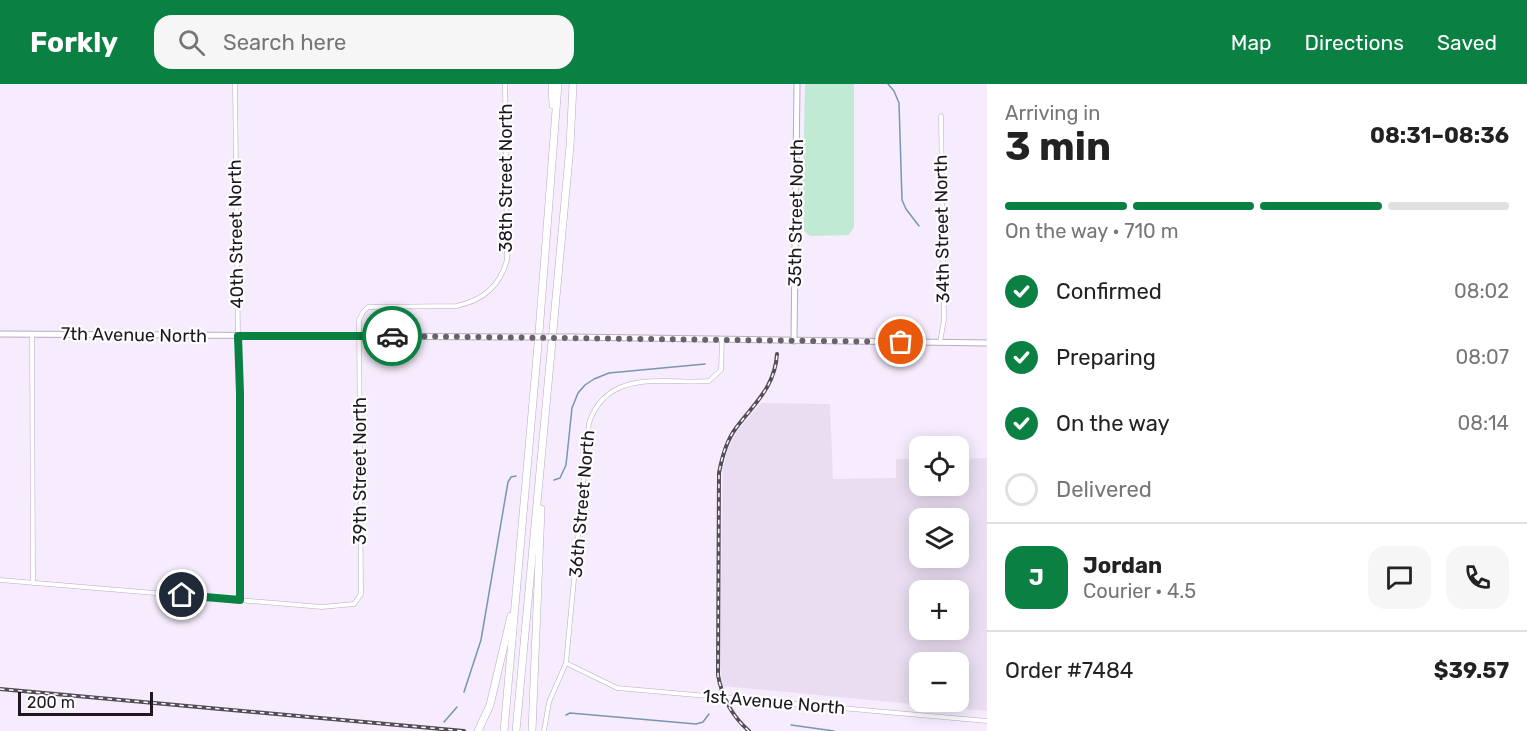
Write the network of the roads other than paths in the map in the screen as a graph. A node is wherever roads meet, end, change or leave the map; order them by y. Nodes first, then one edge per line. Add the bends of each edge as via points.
1 (235, 84) edge
2 (505, 84) edge
3 (552, 84) edge
4 (558, 84) edge
5 (573, 84) edge
6 (797, 84) edge
7 (941, 116) dead end
8 (555, 145) junction
9 (0, 334) edge
10 (32, 334) junction
11 (238, 336) junction
12 (358, 336) junction
13 (722, 340) junction
14 (794, 341) junction
15 (940, 342) junction
16 (987, 343) edge
17 (541, 461) junction
18 (0, 580) edge
19 (33, 583) junction
20 (517, 593) junction
21 (240, 600) junction
22 (566, 663) junction
23 (987, 721) edge
24 (478, 731) edge
25 (504, 731) edge
26 (516, 731) edge
27 (532, 731) edge
28 (544, 731) edge

1 - 11 street, 40th Street North
2 - 12 street, 38th Street North via 507,260 497,283 477,299 456,306 368,307 359,320
3 - 8 highway
4 - 8 highway
5 - 17 highway
6 - 14 street, 35th Street North
7 - 15 street, 34th Street North via 944,320
8 - 20 highway
9 - 10 street, 7th Avenue North
10 - 11 street, 7th Avenue North
10 - 19 street
11 - 12 street, 7th Avenue North
11 - 21 street, 40th Street North
12 - 13 street, 7th Avenue North, bridge
12 - 21 street, 39th Street North via 361,594 354,604 322,607
13 - 14 street, 7th Avenue North
13 - 22 street, 36th Street North via 721,370 709,381 621,386 603,398 592,412
14 - 15 street, 7th Avenue North
15 - 16 street, 7th Avenue North
17 - 26 highway
17 - 27 highway
18 - 19 street
19 - 21 street
20 - 24 highway via 490,705
20 - 25 highway
22 - 23 street, 1st Avenue North via 617,688
22 - 28 street, 36th Street North via 549,702

